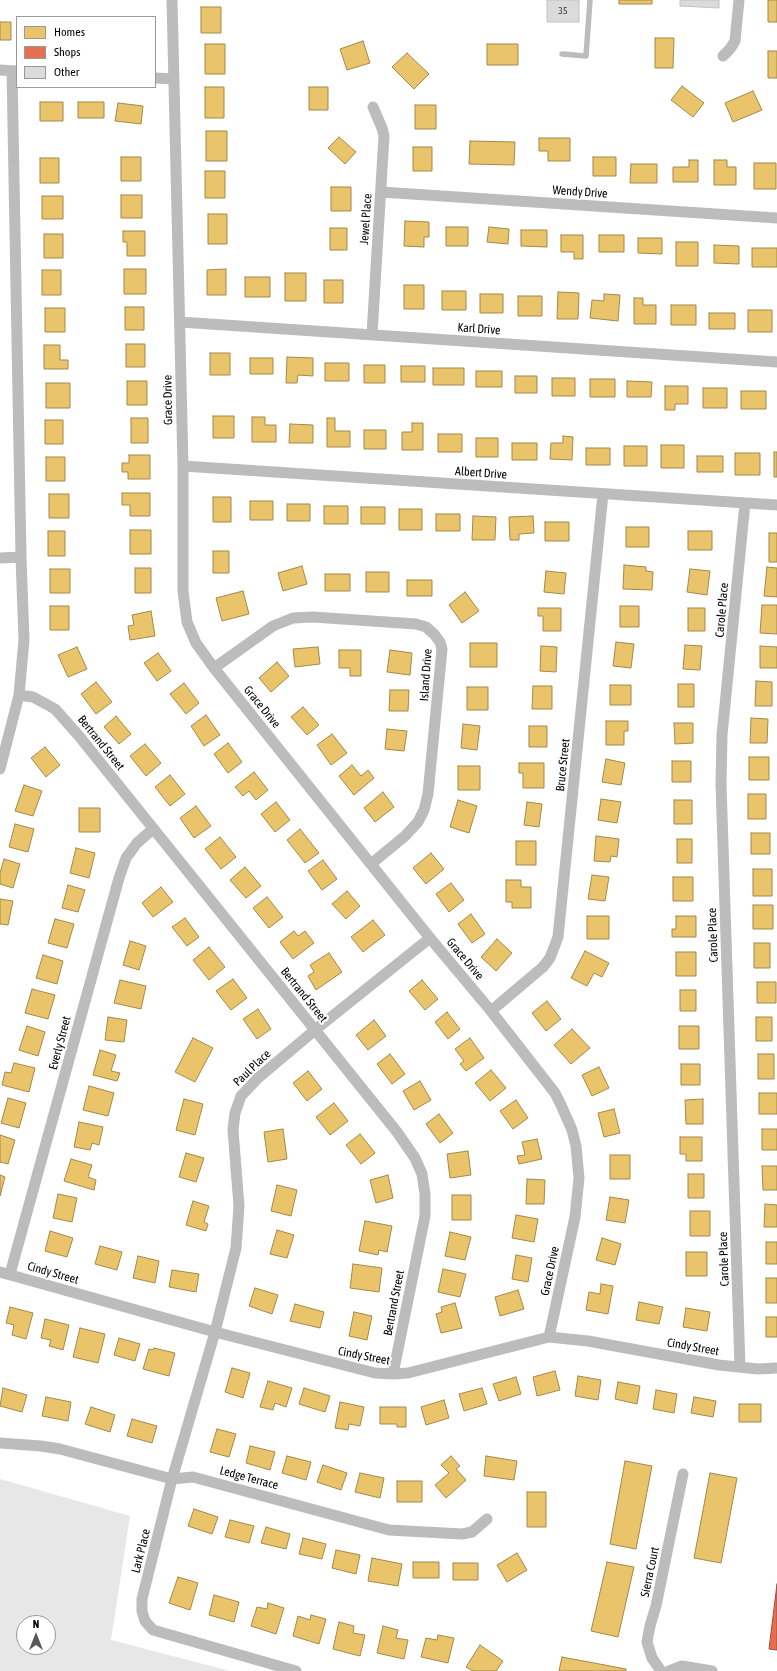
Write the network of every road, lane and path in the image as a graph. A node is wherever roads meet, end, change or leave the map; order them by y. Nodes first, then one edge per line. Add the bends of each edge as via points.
1 (172, 0) edge
2 (590, 0) edge
3 (739, 0) edge
4 (562, 54) dead end
5 (723, 56) dead end
6 (0, 70) edge
7 (15, 71) edge
8 (156, 78) edge
9 (174, 79) junction
10 (373, 107) dead end
11 (381, 192) junction
12 (777, 218) edge
13 (180, 322) junction
14 (372, 334) junction
15 (777, 362) edge
16 (183, 466) junction
17 (603, 494) junction
18 (745, 503) junction
19 (777, 505) edge
20 (21, 557) junction
21 (0, 558) edge
22 (214, 668) junction
23 (19, 695) junction
24 (0, 769) edge
25 (153, 829) junction
26 (371, 864) junction
27 (430, 938) junction
28 (492, 1011) junction
29 (315, 1030) junction
30 (5, 1273) edge
31 (215, 1332) junction
32 (549, 1337) junction
33 (740, 1367) junction
34 (777, 1368) edge
35 (393, 1374) junction
36 (0, 1443) edge
37 (683, 1474) dead end
38 (172, 1479) junction
39 (486, 1519) dead end
40 (296, 1671) edge
41 (662, 1671) edge
42 (669, 1671) edge
43 (712, 1671) edge

1 - 9 street, Grace Drive
2 - 4 lane via 586,56
3 - 5 street via 735,41
6 - 7 street
7 - 20 street
8 - 9 street
9 - 13 street, Grace Drive
10 - 11 street, Jewel Place via 384,136
11 - 12 street, Wendy Drive
11 - 14 street, Jewel Place
13 - 14 street, Karl Drive
13 - 16 street, Grace Drive
14 - 15 street, Karl Drive
16 - 17 street, Albert Drive
16 - 22 street, Grace Drive via 183,591 187,622 196,643
17 - 18 street, Albert Drive
17 - 28 street, Bruce Street via 558,937 550,958 543,967
18 - 19 street, Albert Drive
18 - 33 street, Carole Place via 722,735 721,784
20 - 21 street
20 - 23 street via 24,640
22 - 26 street, Grace Drive
22 - 26 street, Island Drive via 273,626 293,618 416,624 426,627 434,634 442,650 428,794 424,810 414,827
23 - 24 street
23 - 25 street, Bertrand Street via 33,698 55,709
25 - 29 street, Bertrand Street
25 - 30 street, Everly Street via 137,843 126,858 119,878
26 - 27 street, Grace Drive
27 - 28 street, Grace Drive
27 - 29 street, Paul Place
28 - 32 street, Grace Drive via 554,1093 568,1118 576,1146 579,1178 575,1217
29 - 31 street, Paul Place via 258,1078 241,1096 235,1113 232,1130 239,1206 238,1228 236,1248
29 - 35 street, Bertrand Street via 407,1145 416,1158 422,1174 425,1216
30 - 31 street, Cindy Street
31 - 35 street, Cindy Street via 332,1363 375,1373
31 - 38 street, Lark Place
32 - 33 street, Cindy Street via 588,1341
32 - 35 street, Cindy Street via 427,1368
33 - 34 street, Cindy Street
36 - 38 street, Ledge Terrace via 60,1449
37 - 41 street, Sierra Court via 647,1642 652,1658
38 - 39 street, Ledge Terrace via 193,1477 390,1530 462,1534 472,1532
38 - 40 street, Lark Place via 142,1599 145,1621 153,1630 163,1634
42 - 43 street via 682,1666

